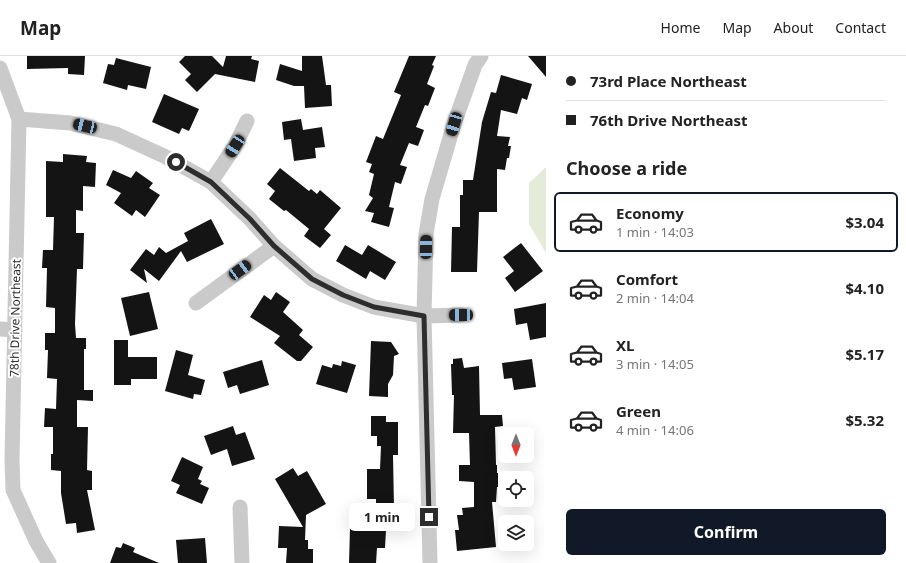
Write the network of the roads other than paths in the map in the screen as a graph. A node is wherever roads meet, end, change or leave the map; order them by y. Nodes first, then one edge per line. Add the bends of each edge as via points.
1 (481, 56) edge
2 (0, 68) edge
3 (19, 119) junction
4 (247, 121) dead end
5 (211, 182) junction
6 (274, 246) junction
7 (196, 303) dead end
8 (461, 315) dead end
9 (424, 316) junction
10 (7, 330) edge
11 (7, 491) edge
12 (240, 507) dead end
13 (49, 563) edge
14 (242, 563) edge
15 (430, 563) edge

1 - 9 street via 475,65 454,124 432,199 426,234
2 - 3 street, 78th Drive Northeast
3 - 5 street via 70,123 116,134 164,156
3 - 10 street, 78th Drive Northeast
4 - 5 street via 235,146
5 - 6 street
6 - 7 street
6 - 9 street via 312,279 343,295 374,307
8 - 9 street
9 - 15 street
10 - 11 street, 78th Drive Northeast via 12,460
11 - 13 street, 78th Drive Northeast
12 - 14 street

